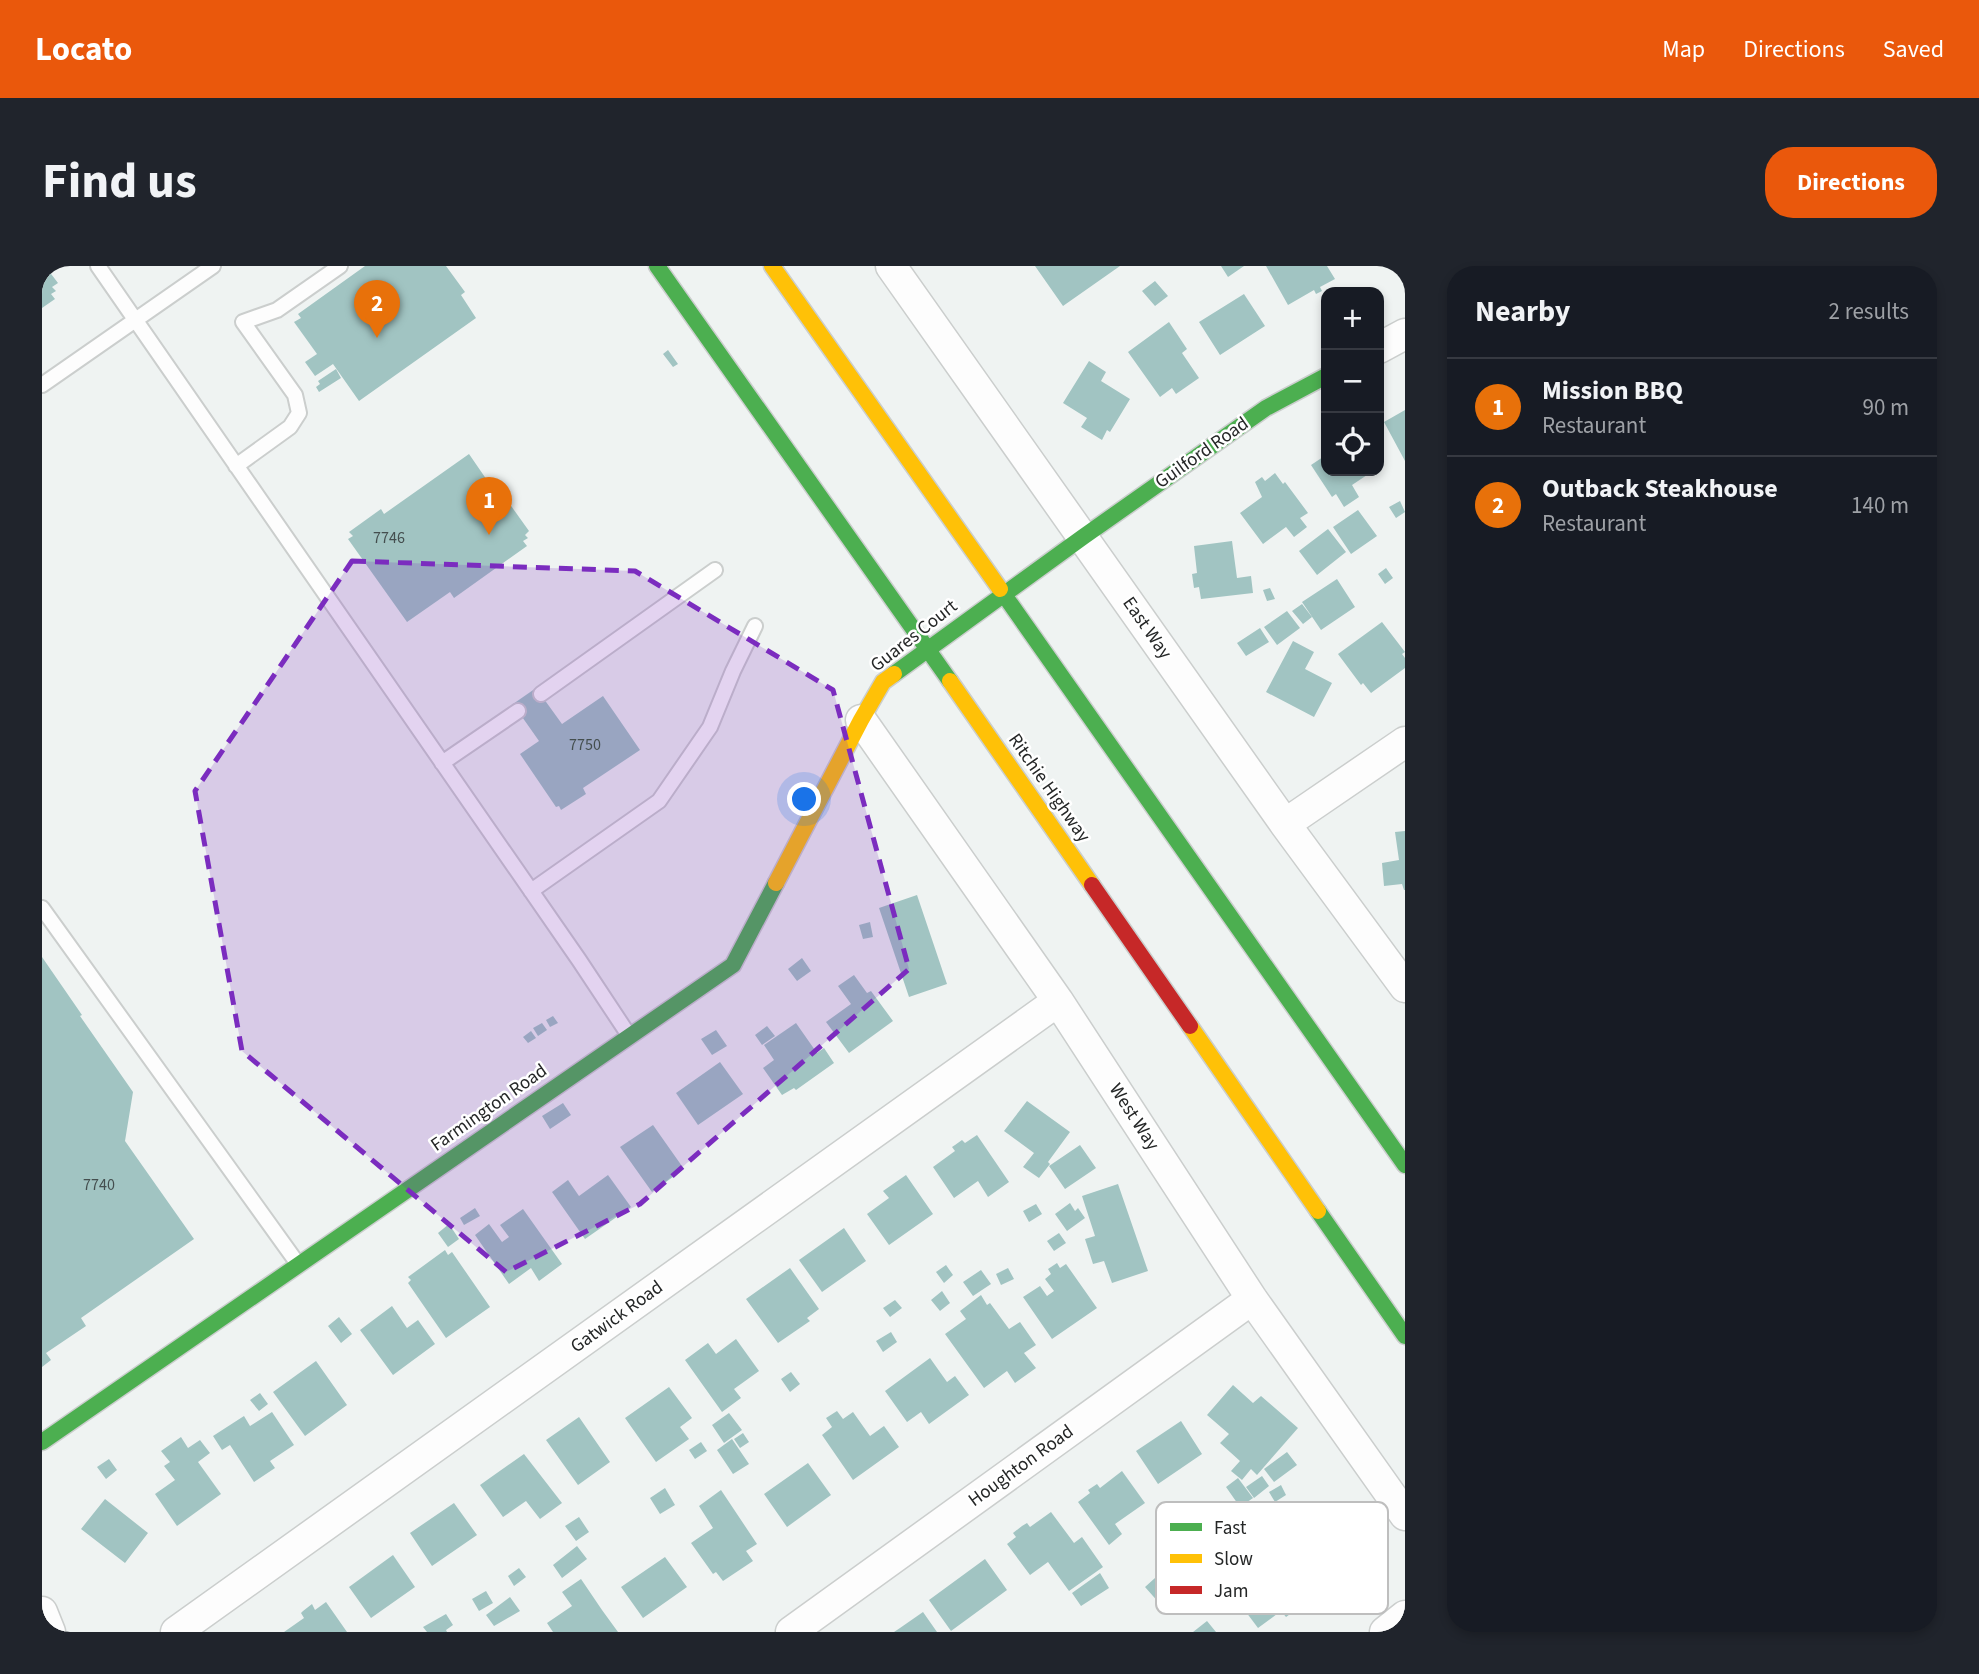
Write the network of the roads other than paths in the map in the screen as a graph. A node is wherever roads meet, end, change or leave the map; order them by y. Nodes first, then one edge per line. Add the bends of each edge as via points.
1 (98, 266) edge
2 (213, 266) edge
3 (340, 266) edge
4 (657, 266) edge
5 (772, 266) edge
6 (891, 266) edge
7 (135, 320) junction
8 (1405, 334) edge
9 (1384, 345) edge
10 (1321, 379) edge
11 (42, 385) edge
12 (236, 466) junction
13 (1083, 537) junction
14 (715, 570) dead end
15 (1003, 594) junction
16 (755, 626) dead end
17 (928, 650) junction
18 (541, 694) dead end
19 (518, 711) dead end
20 (861, 720) junction
21 (1405, 742) edge
22 (442, 763) junction
23 (1285, 824) junction
24 (531, 891) junction
25 (42, 908) edge
26 (1405, 987) edge
27 (1058, 1001) junction
28 (629, 1037) junction
29 (1405, 1166) edge
30 (299, 1265) junction
31 (1252, 1299) junction
32 (1405, 1336) edge
33 (42, 1442) edge
34 (1405, 1515) edge
35 (42, 1612) edge
36 (1405, 1616) edge
37 (50, 1632) edge
38 (176, 1632) edge
39 (790, 1632) edge
40 (1385, 1632) edge

1 - 7 lane
2 - 7 lane
3 - 12 lane via 277,310 243,322 295,395 299,413 290,427
4 - 17 main road, Ritchie Highway
5 - 15 main road
6 - 13 street, East Way
7 - 11 lane
7 - 12 lane
8 - 9 street
10 - 13 main road, Guilford Road via 1266,408
12 - 22 lane
13 - 15 main road, Guilford Road
13 - 23 street, East Way
14 - 18 lane
15 - 17 main road, Guares Court
15 - 29 main road
16 - 24 lane via 710,727 659,801
17 - 20 main road, Guares Court via 883,682
17 - 32 main road, Ritchie Highway
19 - 22 lane
20 - 27 street, West Way
20 - 28 main road, Farmington Road via 733,965
21 - 23 street
22 - 24 lane
23 - 26 street, East Way
24 - 28 lane
25 - 30 lane
27 - 31 street, West Way
27 - 38 street, Gatwick Road
28 - 30 main road, Farmington Road
30 - 33 main road, Farmington Road
31 - 34 street, West Way
31 - 39 street, Houghton Road
35 - 37 street
36 - 40 street

